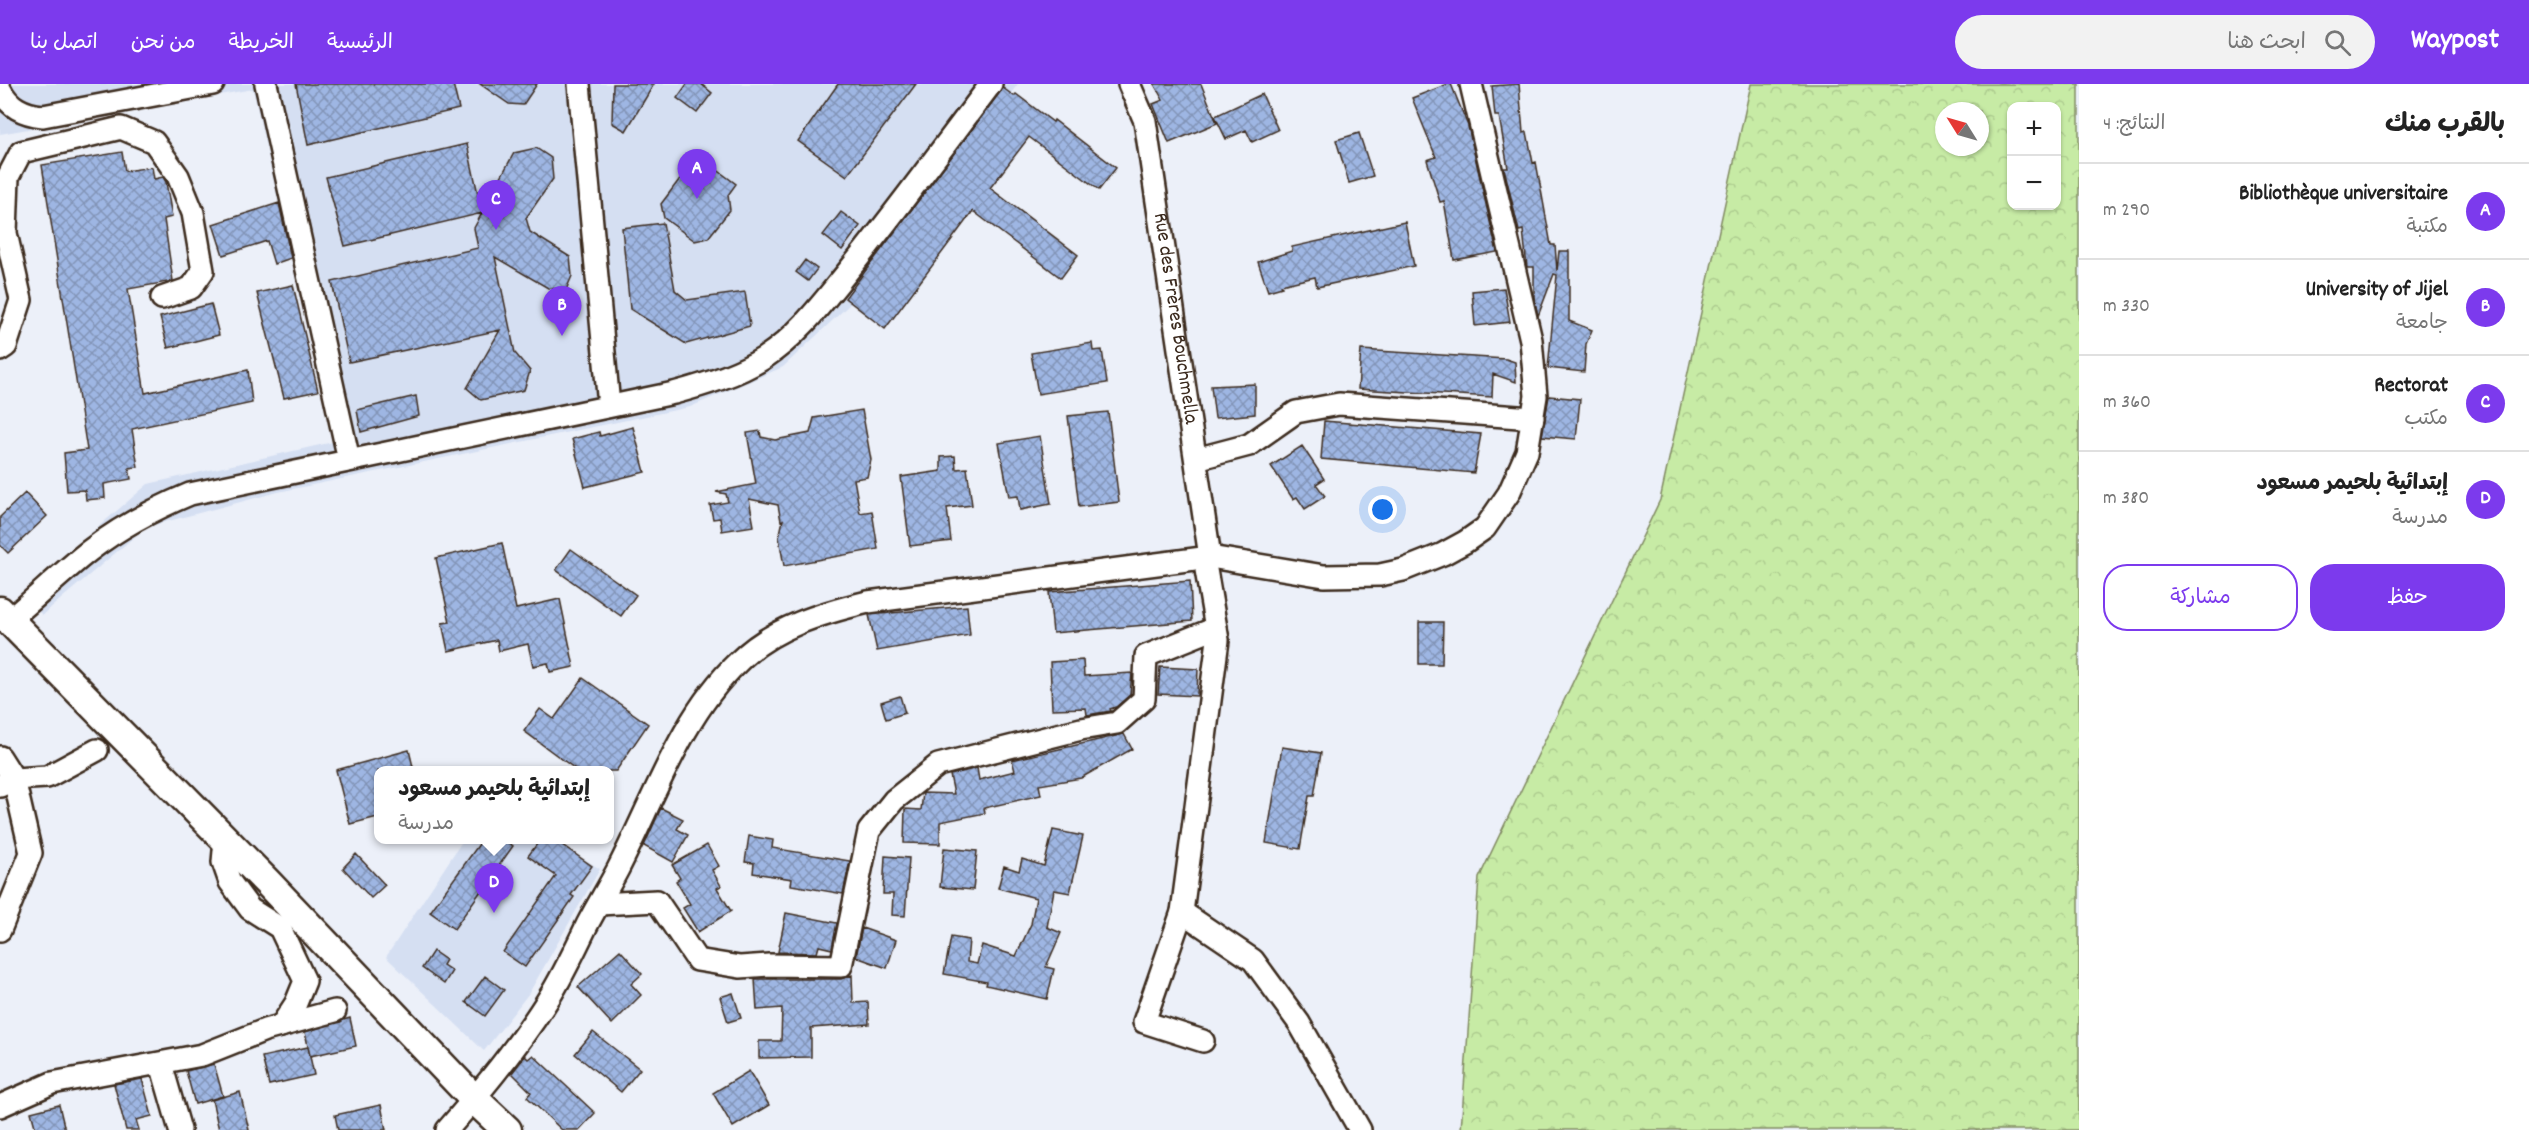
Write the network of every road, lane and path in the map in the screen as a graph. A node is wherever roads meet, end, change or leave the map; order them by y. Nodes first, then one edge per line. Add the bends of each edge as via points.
1 (213, 84) edge
2 (266, 84) edge
3 (579, 84) edge
4 (991, 84) edge
5 (1129, 84) edge
6 (1471, 84) edge
7 (0, 89) edge
8 (162, 298) dead end
9 (0, 350) edge
10 (609, 406) junction
11 (1533, 418) junction
12 (1196, 459) junction
13 (349, 460) junction
14 (1207, 557) junction
15 (3, 621) edge
16 (1216, 628) junction
17 (97, 750) dead end
18 (0, 757) edge
19 (7, 783) edge
20 (225, 840) junction
21 (599, 904) junction
22 (1182, 912) junction
23 (0, 930) edge
24 (335, 1011) dead end
25 (281, 1026) junction
26 (1203, 1041) dead end
27 (161, 1064) junction
28 (474, 1100) junction
29 (0, 1106) edge
30 (180, 1130) edge
31 (447, 1130) edge
32 (507, 1130) edge
33 (1360, 1130) edge

1 - 7 street via 43,116 19,111
2 - 13 street
3 - 10 street
4 - 10 street via 865,250 786,341 762,359 715,381
5 - 12 street, Rue des Frères Bouchmella via 1145,121
6 - 11 street via 1531,340 1536,396
8 - 9 street via 191,288 204,271 193,213 178,176 154,142 121,128 21,152 8,177 6,233 21,300 6,346
10 - 13 street
11 - 12 street via 1339,404 1296,412 1249,445
11 - 14 street via 1527,452 1497,512 1485,528 1443,554 1403,570 1352,577
12 - 14 street, Rue des Frères Bouchmella
13 - 15 street via 190,494 149,512 89,551
14 - 16 street, Rue des Frères Bouchmella
14 - 21 street via 868,602 788,627 738,662 709,696 672,757
15 - 20 main road
16 - 21 street via 1146,656 1144,699 1117,723 938,765 894,800 869,831 841,966 740,967 697,960 657,901
16 - 22 street, Rue des Frères Bouchmella via 1218,640
17 - 19 street via 47,777
18 - 19 street
19 - 23 street via 31,853
20 - 25 street via 223,862 230,882 250,909 280,928 305,981
20 - 28 main road
21 - 28 street via 542,1009
22 - 26 street, Rue des Frères Bouchmella via 1144,1022
22 - 33 street via 1253,960 1299,1023
24 - 25 street
25 - 27 street via 202,1055
27 - 29 street via 52,1083
27 - 30 street
28 - 31 street
28 - 32 main road

